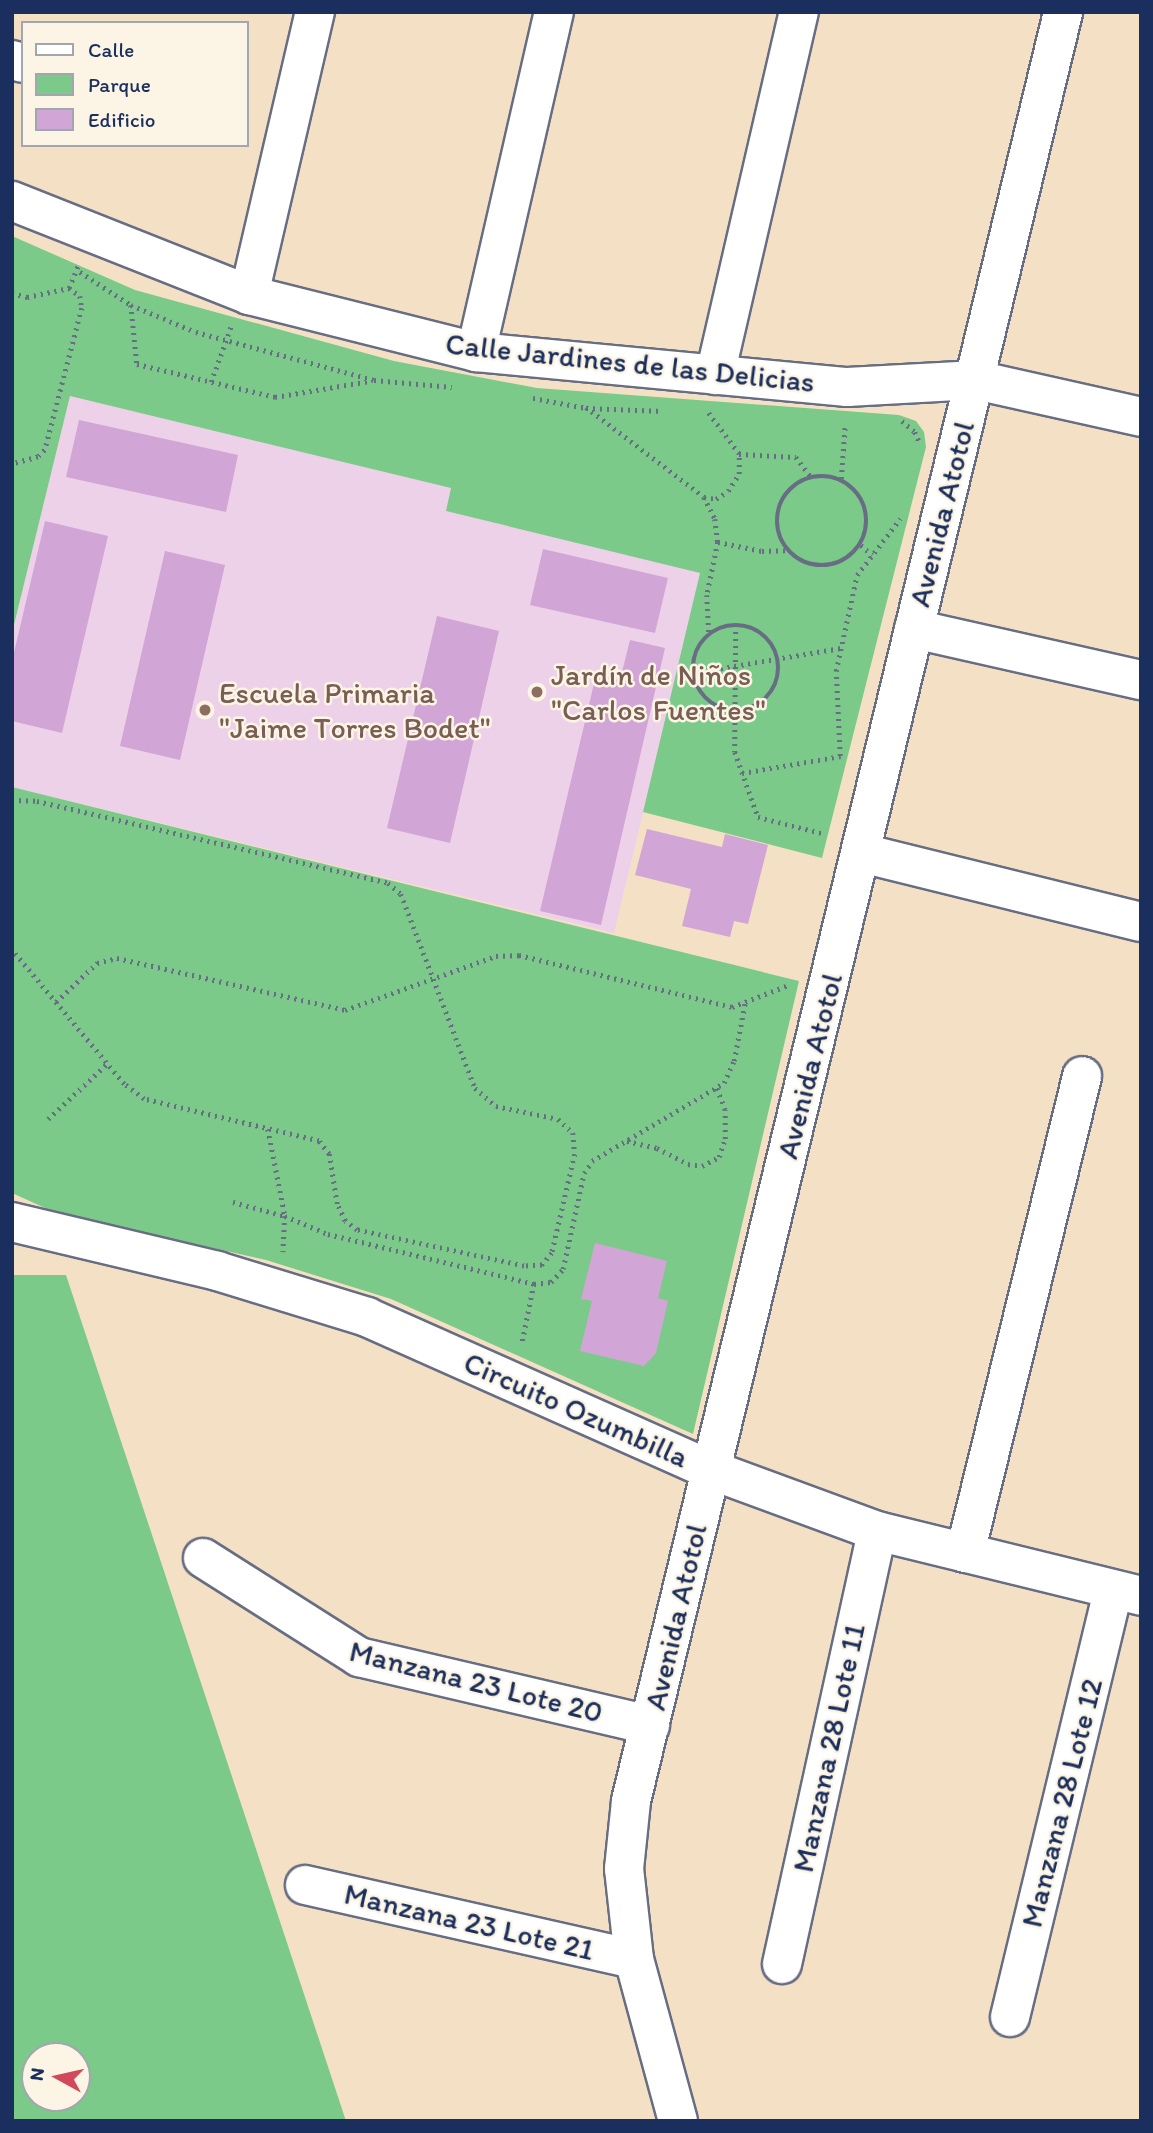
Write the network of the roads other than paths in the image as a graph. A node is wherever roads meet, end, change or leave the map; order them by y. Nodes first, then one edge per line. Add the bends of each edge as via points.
1 (315, 12) edge
2 (554, 12) edge
3 (799, 12) edge
4 (1063, 12) edge
5 (12, 201) edge
6 (249, 295) junction
7 (476, 352) junction
8 (715, 375) junction
9 (976, 380) junction
10 (1141, 417) edge
11 (914, 629) junction
12 (1141, 680) edge
13 (863, 849) junction
14 (1141, 922) edge
15 (1082, 1076) dead end
16 (12, 1222) edge
17 (711, 1470) junction
18 (877, 1531) junction
19 (965, 1553) junction
20 (203, 1558) dead end
21 (1127, 1593) edge
22 (650, 1725) junction
23 (304, 1885) dead end
24 (634, 1959) junction
25 (782, 1964) dead end
26 (1010, 2017) dead end
27 (679, 2121) edge

1 - 6 street
2 - 7 street
3 - 8 street
4 - 9 street, Avenida Atotol
5 - 6 street, Calle Jardines de las Delicias
6 - 7 street, Calle Jardines de las Delicias
7 - 8 street, Calle Jardines de las Delicias
8 - 9 street, Calle Jardines de las Delicias via 847,387
9 - 10 street, Calle Jardines de las Delicias
9 - 11 street, Avenida Atotol
11 - 12 street
11 - 13 street, Avenida Atotol
13 - 14 street
13 - 17 street, Avenida Atotol
15 - 19 street
16 - 17 street, Circuito Ozumbilla via 281,1290 367,1317
17 - 18 street, Circuito Ozumbilla
17 - 22 street, Avenida Atotol
18 - 19 street, Circuito Ozumbilla
18 - 25 street, Manzana 28 Lote 11
19 - 21 street, Circuito Ozumbilla
20 - 22 street, Manzana 23 Lote 20 via 359,1657
21 - 26 street, Manzana 28 Lote 12
22 - 24 street, Avenida Atotol via 626,1833 624,1869
23 - 24 street, Manzana 23 Lote 21
24 - 27 street, Avenida Atotol

